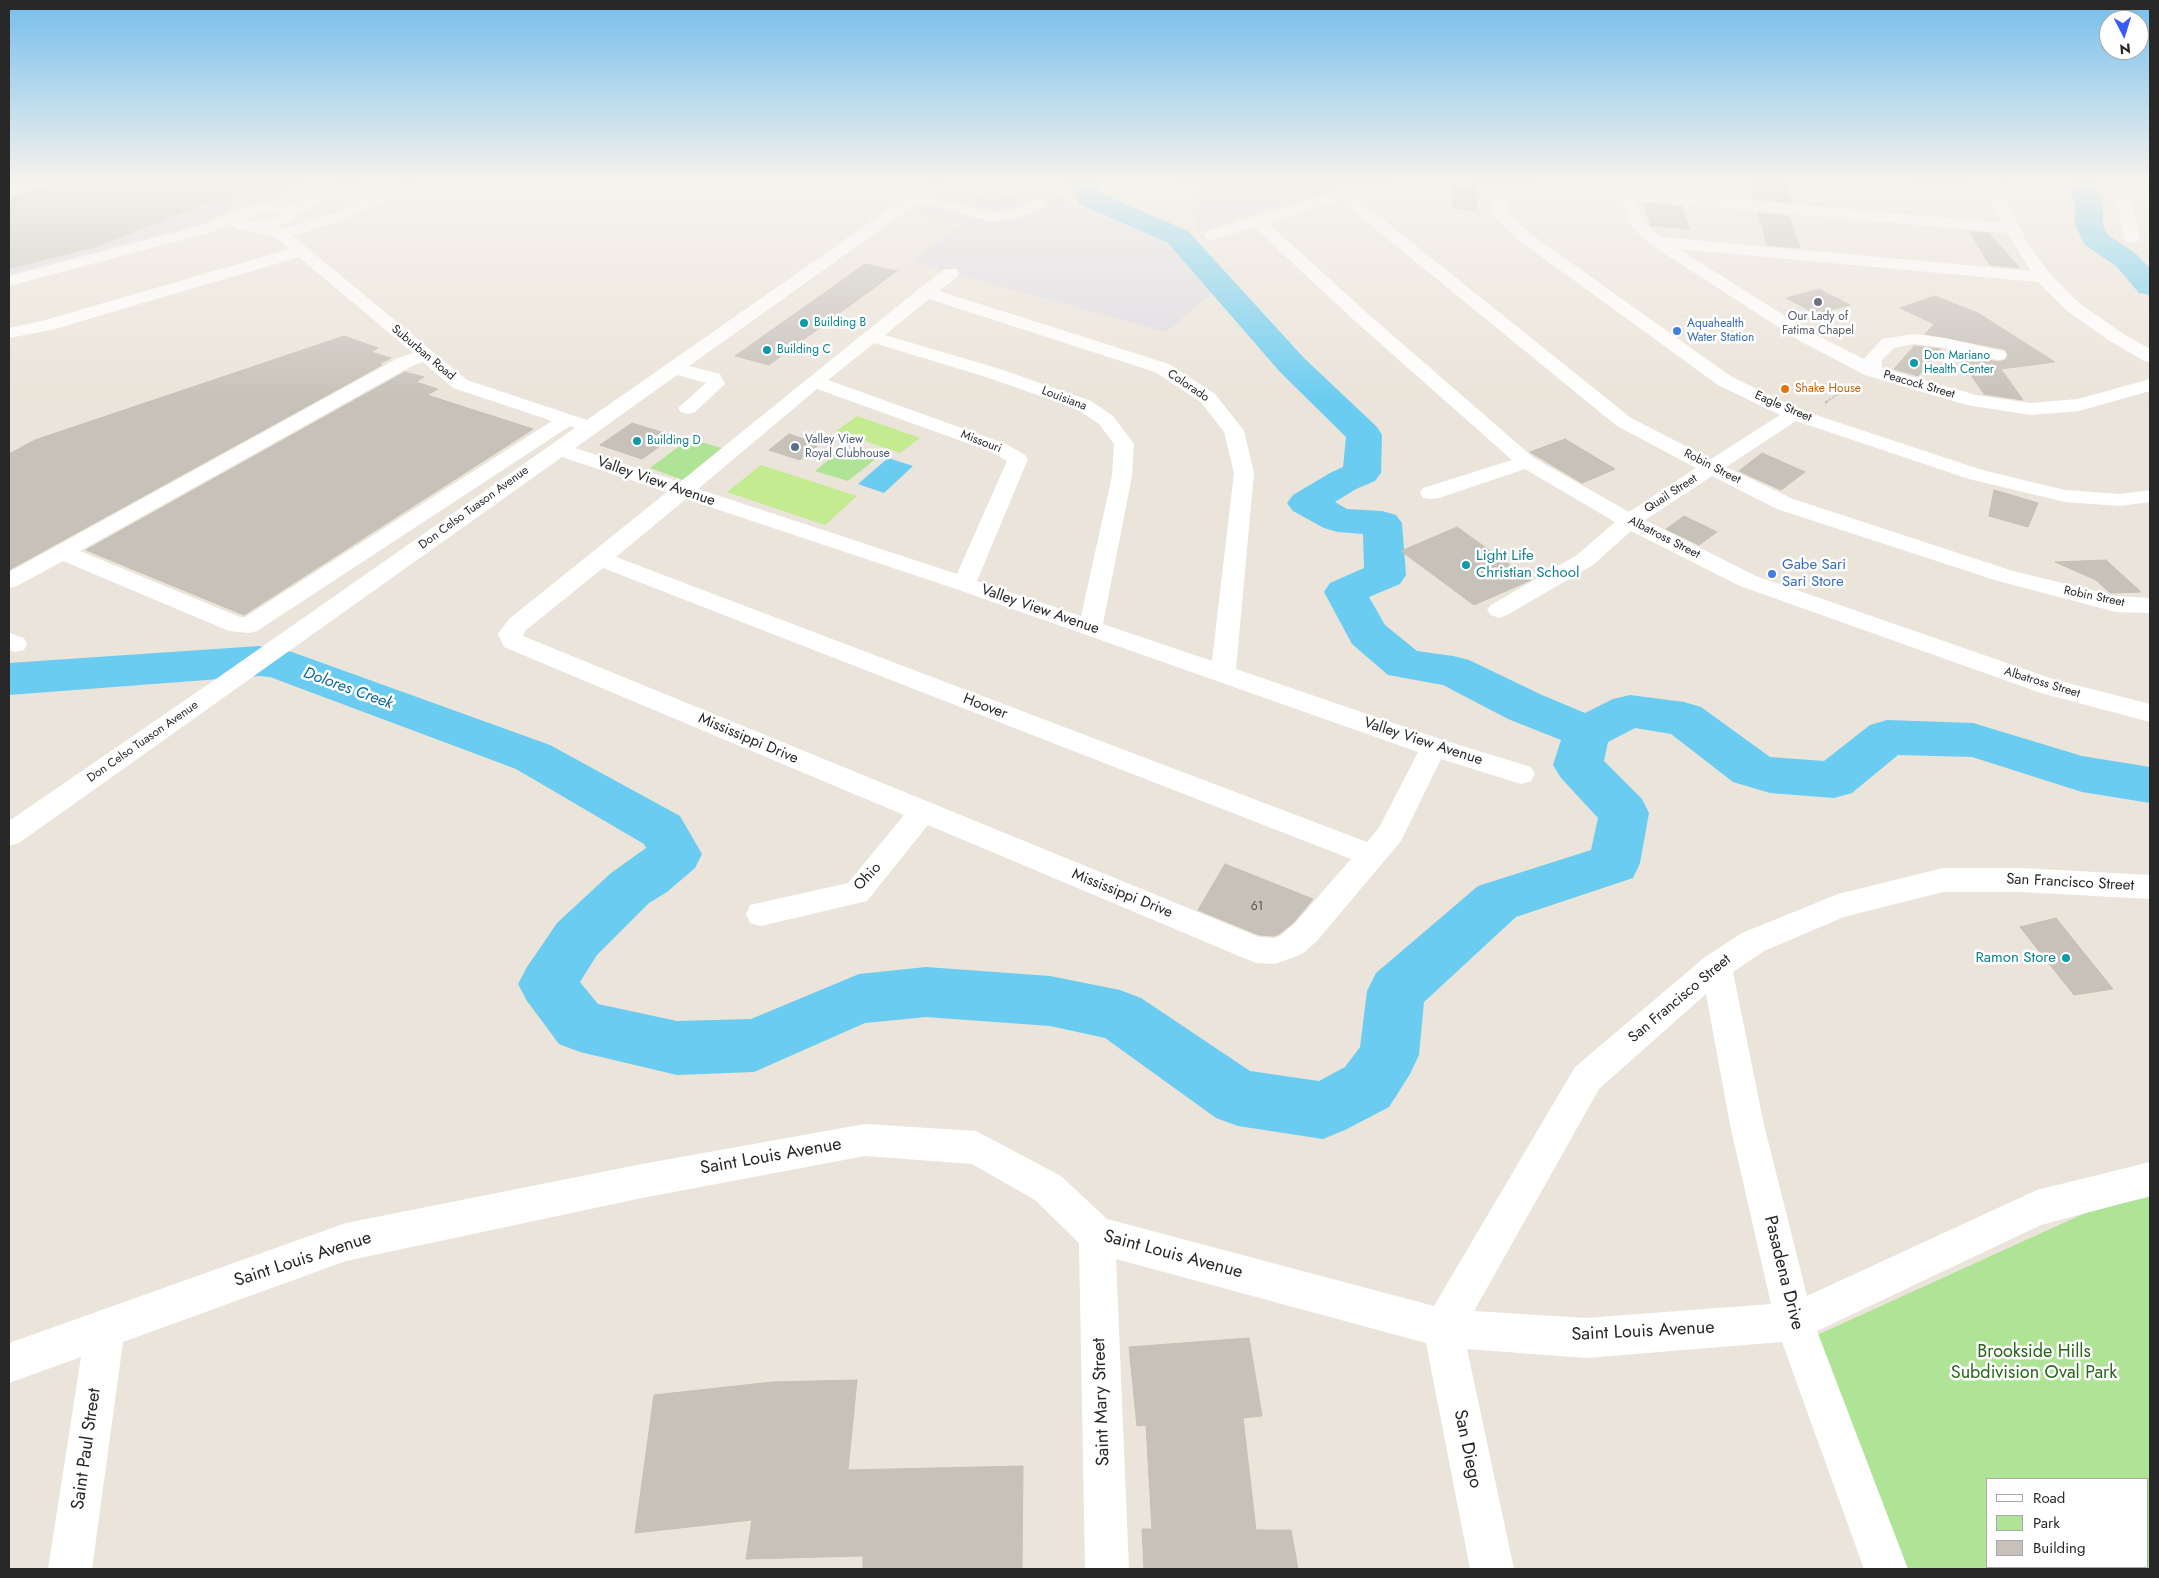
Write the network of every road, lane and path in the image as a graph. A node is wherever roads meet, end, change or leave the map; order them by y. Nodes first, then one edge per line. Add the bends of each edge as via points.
1 (108, 255) edge
2 (288, 255) edge
3 (304, 255) edge
4 (841, 255) edge
5 (1293, 255) edge
6 (1417, 255) edge
7 (1549, 255) edge
8 (1678, 255) edge
9 (1803, 255) edge
10 (2029, 255) edge
11 (847, 262) dead end
12 (951, 273) dead end
13 (2043, 277) junction
14 (9, 281) edge
15 (926, 292) junction
16 (9, 333) edge
17 (870, 336) junction
18 (723, 344) junction
19 (426, 355) junction
20 (1998, 355) dead end
21 (2150, 357) edge
22 (674, 368) junction
23 (1872, 371) junction
24 (814, 382) junction
25 (2150, 385) edge
26 (688, 408) dead end
27 (1794, 414) junction
28 (568, 419) junction
29 (590, 427) junction
30 (558, 448) junction
31 (1527, 462) junction
32 (1712, 468) junction
33 (682, 490) junction
34 (1431, 493) dead end
35 (2150, 496) edge
36 (1629, 521) junction
37 (62, 552) junction
38 (600, 559) junction
39 (9, 581) edge
40 (312, 584) junction
41 (964, 584) junction
42 (350, 597) junction
43 (2150, 605) edge
44 (1499, 610) dead end
45 (1090, 628) junction
46 (1223, 673) junction
47 (2150, 713) edge
48 (1434, 747) junction
49 (1521, 774) dead end
50 (923, 812) junction
51 (9, 835) edge
52 (1371, 854) junction
53 (2150, 887) edge
54 (761, 914) dead end
55 (1716, 966) junction
56 (2150, 1179) edge
57 (1097, 1235) junction
58 (1794, 1322) junction
59 (1443, 1328) junction
60 (104, 1329) junction
61 (9, 1363) edge
62 (70, 1569) edge
63 (1107, 1569) edge
64 (1492, 1569) edge
65 (1886, 1569) edge

1 - 14 street, Suburban Road
2 - 16 street via 45,326
3 - 19 street, Suburban Road
4 - 18 street, Don Celso Tuason Avenue
5 - 31 street, Albatross Street
6 - 32 street, Robin Street via 1624,422
7 - 27 street, Eagle Street via 1724,380
8 - 23 street, Peacock Street via 1806,336
9 - 13 street
10 - 13 street
11 - 18 street
12 - 15 street, Mississippi Drive
13 - 21 street via 2073,307
15 - 17 street, Mississippi Drive
15 - 46 street, Colorado via 1162,368 1208,398 1234,431 1244,473
17 - 24 street, Mississippi Drive
17 - 45 street, Louisiana via 993,373 1084,405 1106,420 1124,444 1122,476
18 - 22 street, Don Celso Tuason Avenue
19 - 28 street, Suburban Road via 460,384
19 - 37 street via 405,362
20 - 23 street via 1914,339 1888,343 1873,358
22 - 26 street via 713,378 716,384
22 - 29 street, Don Celso Tuason Avenue
23 - 25 street, Peacock Street via 1974,401 2030,409 2079,406
23 - 27 path via 1819,408
24 - 33 street, Mississippi Drive
24 - 41 street, Missouri via 998,448 1018,459
27 - 32 street, Quail Street
27 - 35 street, Eagle Street via 1976,475 2065,496 2120,500
28 - 29 street, Suburban Road
28 - 40 street
29 - 30 street, Don Celso Tuason Avenue
30 - 33 street, Valley View Avenue
30 - 42 street, Don Celso Tuason Avenue
31 - 34 street
31 - 36 street, Albatross Street
32 - 36 street, Quail Street
32 - 43 street, Robin Street via 1785,504 2006,576 2116,604
33 - 38 street, Mississippi Drive
33 - 41 street, Valley View Avenue
36 - 44 street, Quail Street via 1585,560
36 - 47 street, Albatross Street via 1748,581 2050,688
37 - 39 street
37 - 40 street via 237,625 259,620
38 - 50 street, Mississippi Drive via 517,625 510,634 513,641
38 - 52 street, Hoover
40 - 42 street
41 - 45 street, Valley View Avenue
42 - 51 street, Don Celso Tuason Avenue
45 - 46 street, Valley View Avenue
46 - 48 street, Valley View Avenue
48 - 49 street, Valley View Avenue
48 - 52 street, Mississippi Drive via 1391,833
50 - 52 street, Mississippi Drive via 1256,950 1275,951 1291,946
50 - 54 street, Ohio via 857,893
53 - 55 street, San Francisco Street via 2022,880 1943,880 1838,906 1753,942
55 - 58 street, Pasadena Drive via 1747,1125
55 - 59 street, San Francisco Street via 1587,1078
56 - 58 street, Saint Louis Avenue via 2038,1208
57 - 59 street, Saint Louis Avenue
57 - 60 street, Saint Louis Avenue via 1048,1188 976,1148 865,1140 642,1181 346,1242
57 - 63 street, Saint Mary Street
58 - 59 street, Saint Louis Avenue via 1586,1338
58 - 65 street, Pasadena Drive
59 - 64 street, San Diego
60 - 61 street, Saint Louis Avenue
60 - 62 street, Saint Paul Street

